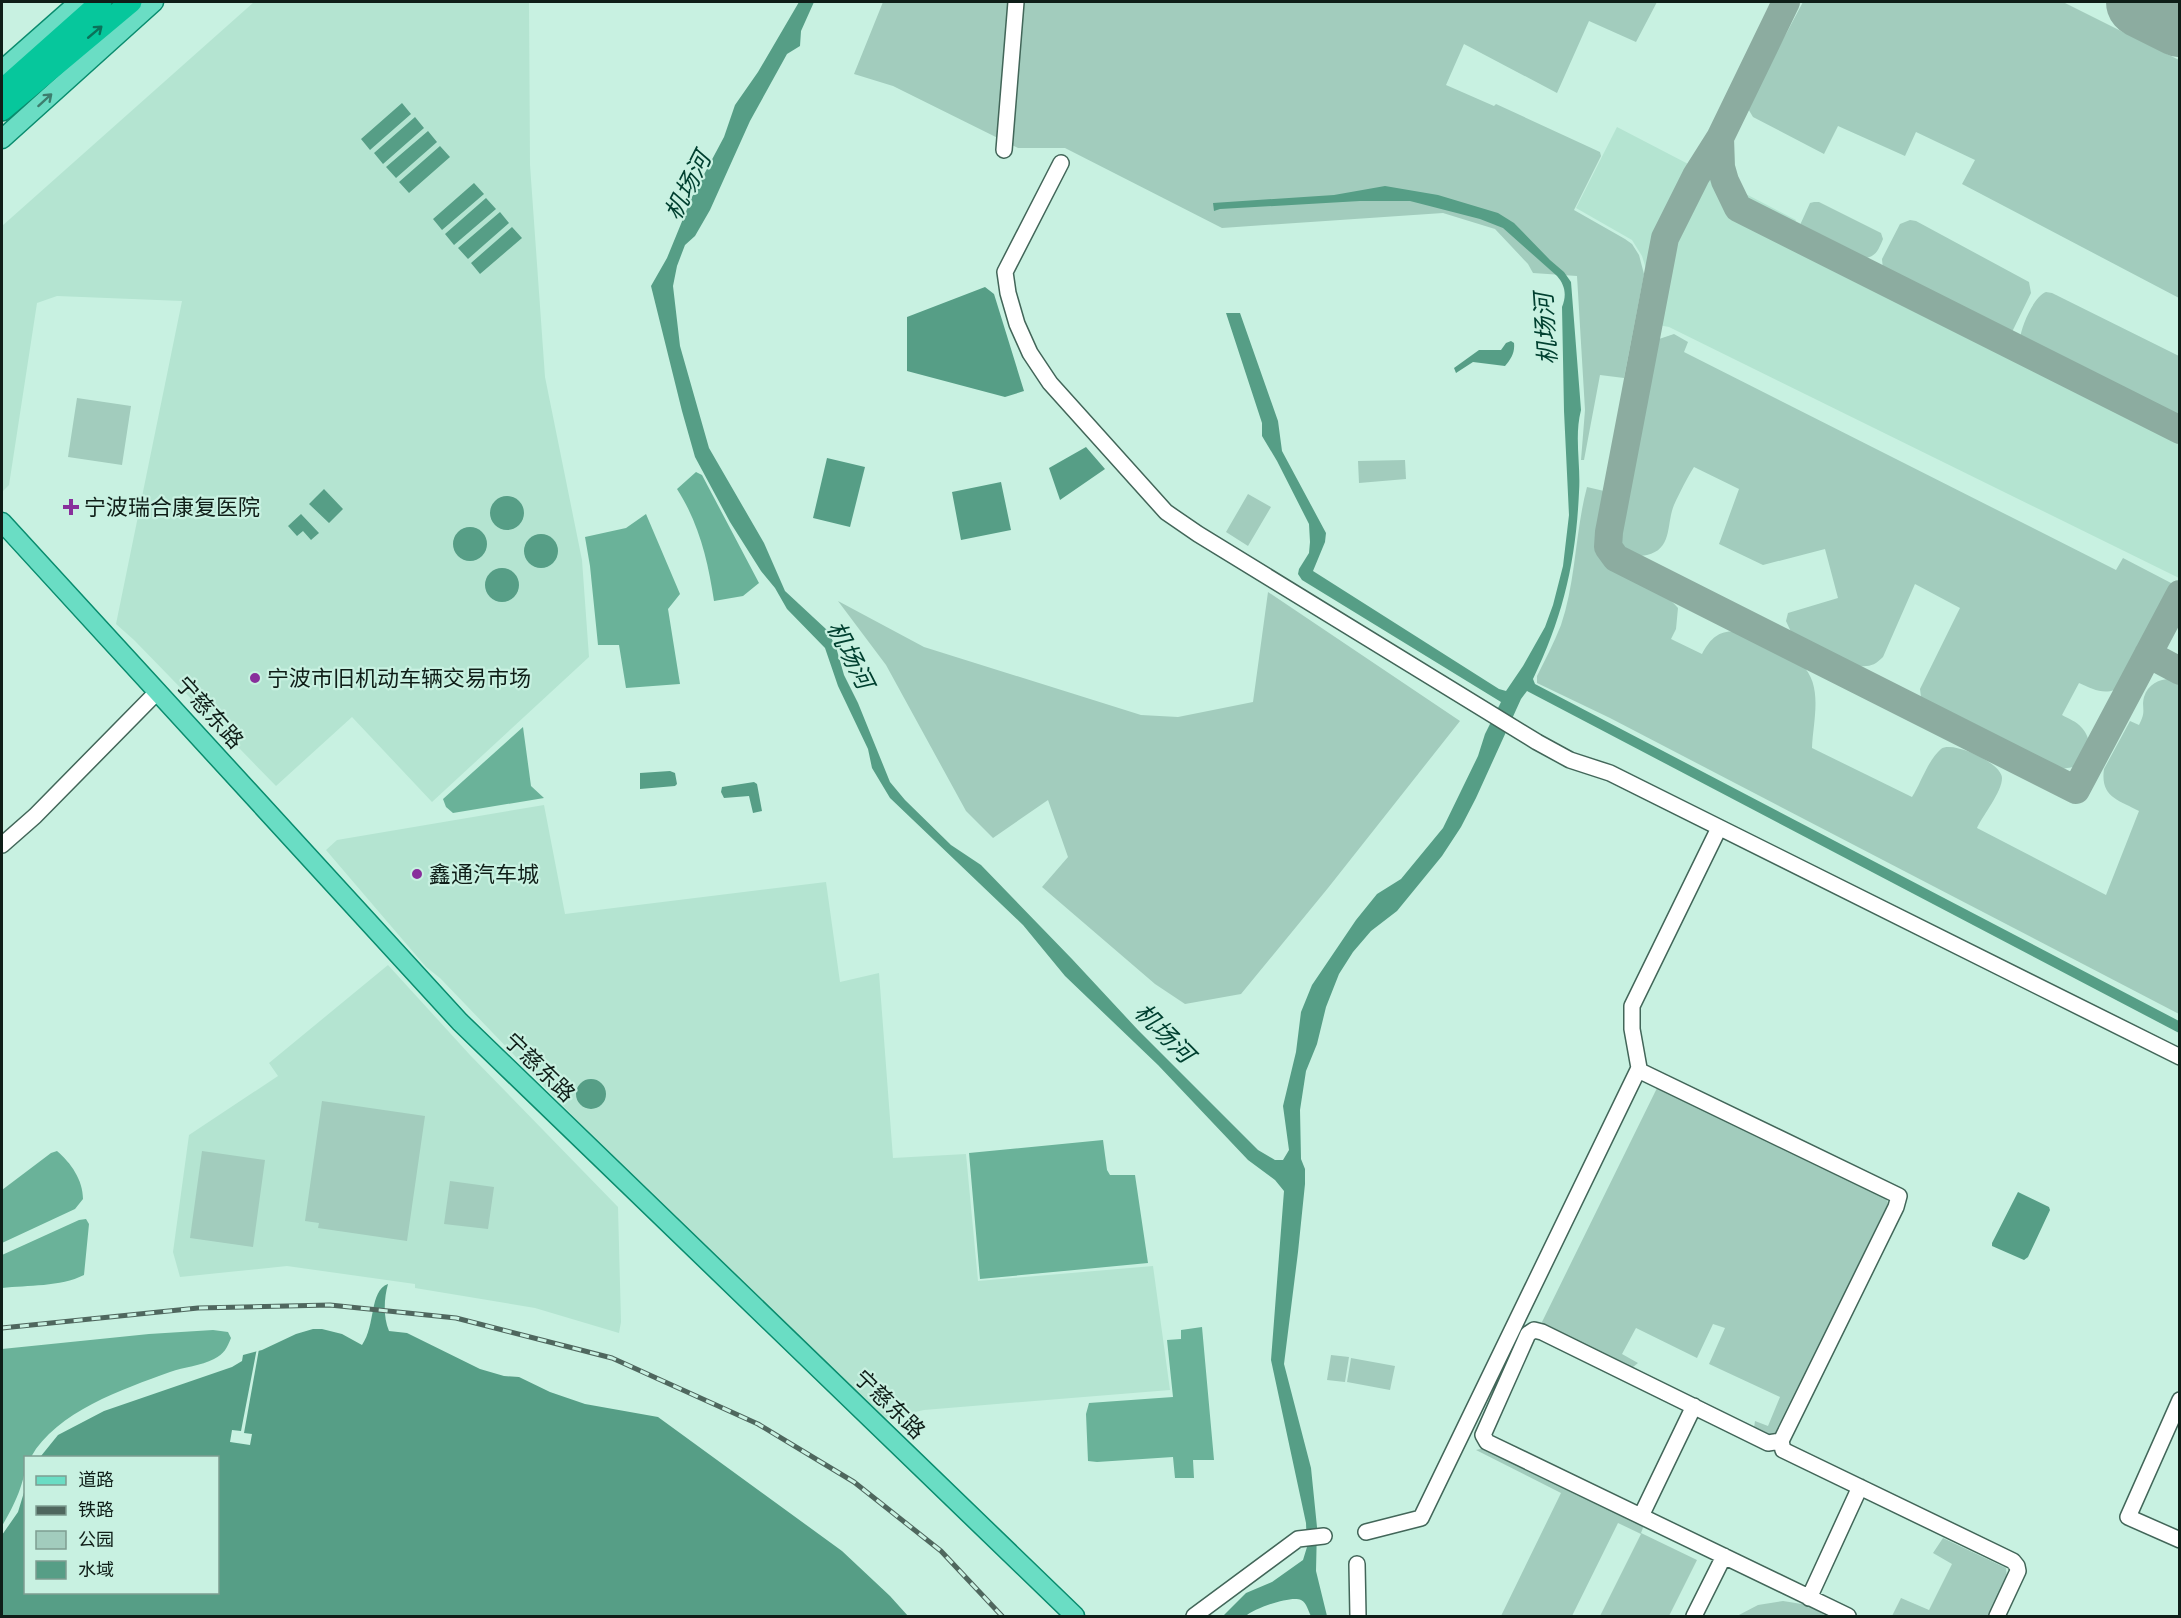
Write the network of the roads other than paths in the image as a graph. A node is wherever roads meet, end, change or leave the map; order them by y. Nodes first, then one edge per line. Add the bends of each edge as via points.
1 (79, 2) edge
2 (101, 2) edge
3 (131, 2) edge
4 (154, 2) edge
5 (1016, 2) edge
6 (2, 70) edge
7 (2, 90) edge
8 (2, 110) edge
9 (2, 139) edge
10 (1004, 150) dead end
11 (1061, 163) dead end
12 (2, 522) edge
13 (158, 691) junction
14 (1719, 828) junction
15 (2, 845) edge
16 (2180, 1057) edge
17 (1638, 1070) junction
18 (2180, 1400) edge
19 (1694, 1406) junction
20 (1781, 1441) junction
21 (1860, 1487) junction
22 (1641, 1516) junction
23 (1366, 1532) dead end
24 (1324, 1536) dead end
25 (2180, 1540) edge
26 (1724, 1556) junction
27 (1357, 1564) dead end
28 (1809, 1598) junction
29 (1075, 1617) edge
30 (1194, 1617) edge
31 (1358, 1617) edge
32 (1694, 1617) edge
33 (1848, 1617) edge
34 (1996, 1617) edge

1 - 6 main road
2 - 7 highway
8 -> 3 highway
9 -> 4 main road
5 - 10 street
11 - 14 street via 1005,272 1017,324 1050,383 1166,512 1537,742 1570,760 1610,773
12 - 13 main road, 宁慈东路
13 - 15 street
13 - 29 main road, 宁慈东路 via 460,1022
14 - 16 street
14 - 17 street via 1632,1006
17 - 20 street via 1899,1196
17 - 23 street via 1421,1518
18 - 25 street via 2128,1517
19 - 20 street via 1768,1443
19 - 22 street
19 - 22 street via 1542,1332 1534,1330 1528,1334 1485,1429 1487,1442
20 - 21 street via 1783,1450
21 - 28 street
21 - 34 street via 2013,1560 2018,1572
22 - 26 street
24 - 30 street via 1298,1539
26 - 28 street
26 - 32 street
27 - 31 street
28 - 33 street

